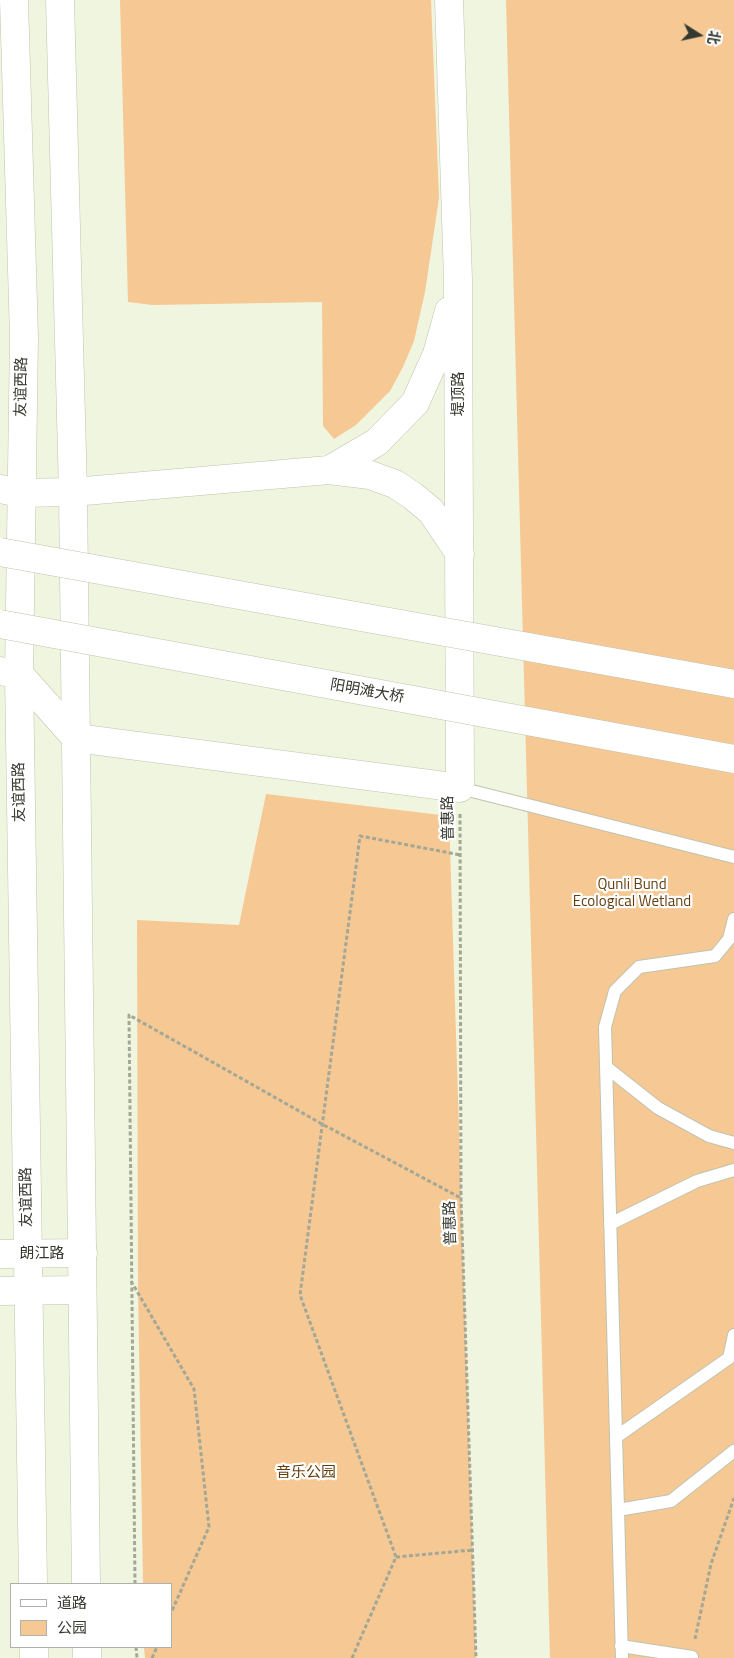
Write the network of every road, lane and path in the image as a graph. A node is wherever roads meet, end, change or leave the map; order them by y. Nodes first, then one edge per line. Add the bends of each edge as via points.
1 (14, 0) edge
2 (60, 0) edge
3 (449, 0) edge
4 (458, 280) junction
5 (329, 470) junction
6 (10, 491) edge
7 (73, 492) junction
8 (0, 552) edge
9 (460, 554) junction
10 (0, 624) edge
11 (9, 672) edge
12 (734, 684) edge
13 (76, 738) junction
14 (734, 759) edge
15 (460, 788) junction
16 (461, 855) junction
17 (734, 857) edge
18 (734, 920) edge
19 (606, 1067) junction
20 (322, 1124) junction
21 (734, 1143) edge
22 (734, 1170) edge
23 (461, 1198) junction
24 (610, 1224) junction
25 (0, 1254) edge
26 (28, 1254) junction
27 (83, 1254) junction
28 (131, 1281) junction
29 (82, 1290) junction
30 (0, 1291) edge
31 (28, 1291) junction
32 (734, 1335) edge
33 (616, 1437) junction
34 (734, 1450) edge
35 (734, 1498) edge
36 (618, 1510) junction
37 (473, 1550) junction
38 (396, 1557) junction
39 (33, 1583) edge
40 (86, 1583) edge
41 (135, 1583) edge
42 (172, 1611) edge
43 (622, 1652) edge
44 (692, 1657) edge
45 (352, 1658) edge
46 (476, 1658) edge

1 - 6 main road, 友谊西路 via 24,337
2 - 7 main road
3 - 4 main road, 堤顶路
4 - 5 main road via 437,354 415,403 377,442
4 - 9 main road, 堤顶路
5 - 7 main road
5 - 9 main road via 370,475 395,484 431,511
6 - 7 main road
6 - 11 main road, 友谊西路
7 - 13 main road
8 - 12 main road, bridge
9 - 15 main road, 堤顶路
10 - 14 main road, 阳明滩大桥, bridge
11 - 13 main road
11 - 26 main road, 友谊西路
13 - 15 main road
13 - 27 main road
15 - 16 path, 普惠路
15 - 17 lane
16 - 20 path via 360,836
16 - 23 path, 普惠路
18 - 19 lane via 729,939 715,956 639,967 615,991 605,1027
19 - 21 lane via 658,1108 708,1136
19 - 24 lane
20 - 23 path
20 - 28 path via 129,1015
20 - 38 path via 300,1295
22 - 24 lane via 697,1181
23 - 37 path, 普惠路
24 - 33 lane
25 - 26 main road, 朗江路
26 - 27 main road, 朗江路
26 - 31 main road, 友谊西路
27 - 29 main road
28 - 41 path
28 - 42 path via 194,1389 208,1527
29 - 31 main road
29 - 40 main road
30 - 31 main road
31 - 39 main road, 友谊西路
32 - 33 lane via 729,1358
33 - 36 lane
34 - 36 lane via 671,1501
35 - 44 path via 711,1564
36 - 43 lane
37 - 38 path
37 - 46 path, 普惠路
38 - 45 path
43 - 44 lane

